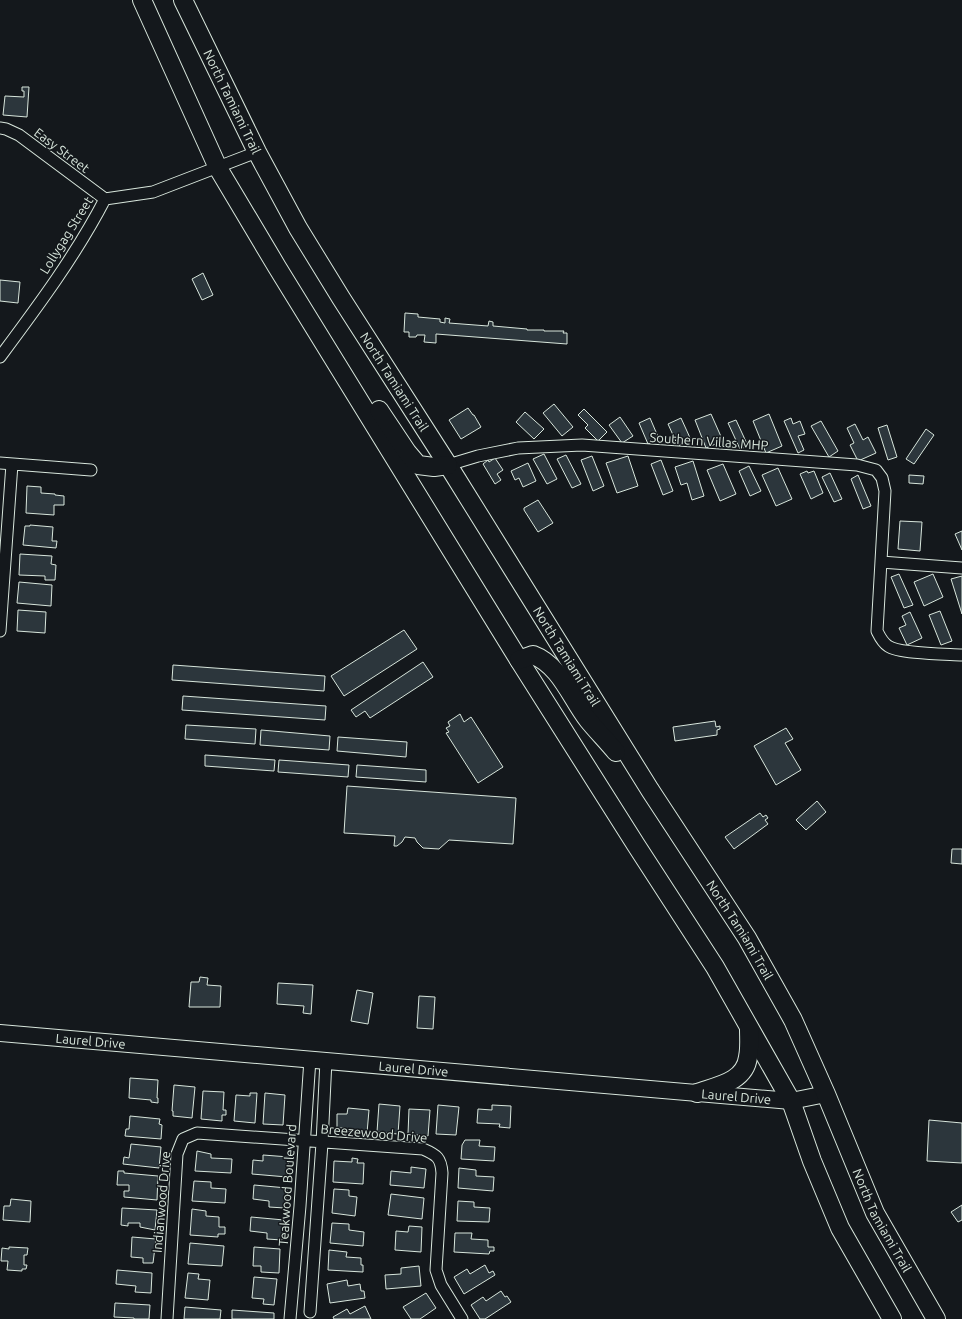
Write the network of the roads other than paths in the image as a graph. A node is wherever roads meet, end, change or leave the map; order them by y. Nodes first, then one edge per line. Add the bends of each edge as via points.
1 (142, 0) edge
2 (183, 0) edge
3 (0, 128) edge
4 (257, 152) junction
5 (218, 168) junction
6 (105, 199) junction
7 (0, 357) edge
8 (339, 367) junction
9 (0, 463) edge
10 (12, 464) junction
11 (448, 465) junction
12 (91, 470) dead end
13 (881, 562) junction
14 (962, 568) edge
15 (0, 631) edge
16 (962, 655) edge
17 (519, 660) junction
18 (650, 790) junction
19 (749, 1028) junction
20 (0, 1033) edge
21 (310, 1059) junction
22 (326, 1060) junction
23 (697, 1093) junction
24 (826, 1094) junction
25 (791, 1101) junction
26 (304, 1141) junction
27 (322, 1143) junction
28 (312, 1315) edge
29 (290, 1316) edge
30 (892, 1318) edge
31 (167, 1319) edge
32 (462, 1319) edge
33 (936, 1319) edge

1 - 5 main road
2 - 4 main road, North Tamiami Trail
3 - 6 street, Easy Street via 19,135
4 - 5 street, Lollygag Street
4 - 11 main road, North Tamiami Trail via 298,228
5 - 6 street, Lollygag Street via 154,192
5 - 8 main road
6 - 7 street, Lollygag Street via 90,229
8 - 11 main road via 365,389 418,465
8 - 17 main road
9 - 10 street
10 - 12 street
10 - 15 street
11 - 13 street, Southern Villas MHP via 518,448 582,445 857,465 876,470 882,478 885,491
11 - 18 main road, North Tamiami Trail
13 - 14 street
13 - 16 street, Southern Villas MHP via 877,631 881,640 889,647 900,650
17 - 18 main road via 533,655 556,671 587,719
17 - 19 main road via 715,967
18 - 24 main road, North Tamiami Trail via 747,938 793,1020
19 - 23 main road via 748,1058 741,1074 730,1081
19 - 25 main road
20 - 21 street, Laurel Drive
21 - 22 street, Laurel Drive
21 - 26 street, Teakwood Boulevard
22 - 23 street, Laurel Drive
22 - 27 street
23 - 25 street, Laurel Drive
24 - 25 street, Laurel Drive
24 - 33 main road, North Tamiami Trail via 875,1213
25 - 30 main road via 812,1161 840,1228
26 - 27 street, Breezewood Drive
26 - 29 street, Teakwood Boulevard
26 - 31 street, Indianwood Drive via 196,1133 183,1139 178,1154
27 - 28 street
27 - 32 street, Breezewood Drive via 423,1150 434,1154 441,1163 442,1173 436,1270 440,1286
28 - 29 street

